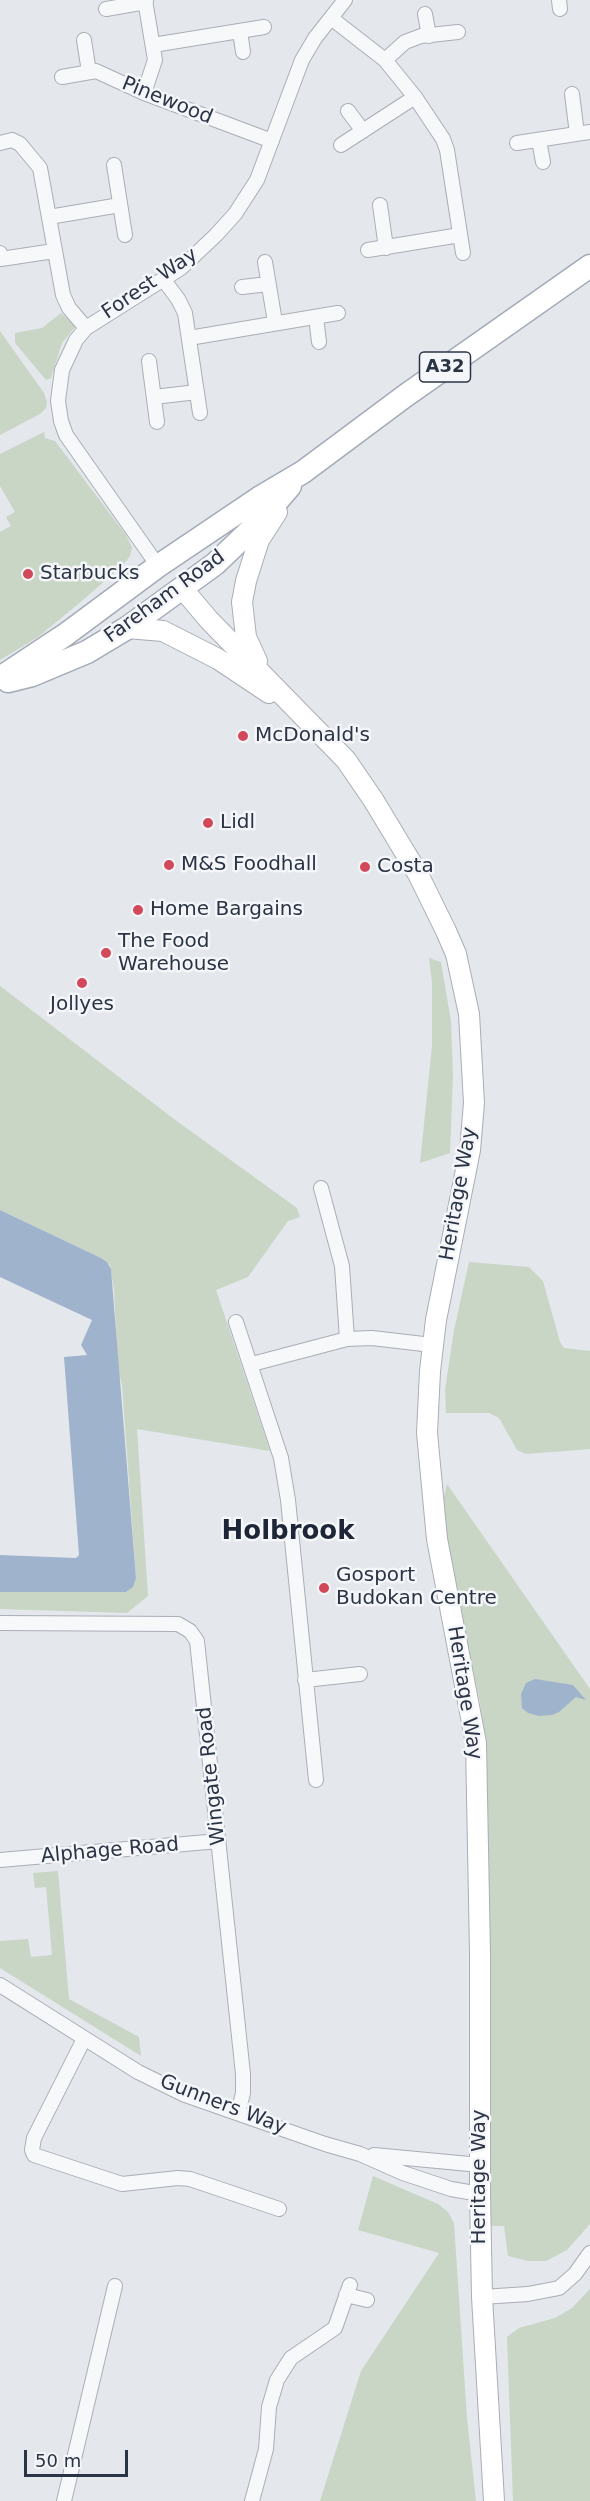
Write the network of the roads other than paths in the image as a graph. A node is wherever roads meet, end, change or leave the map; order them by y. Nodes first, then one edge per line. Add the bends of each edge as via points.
1 (345, 0) edge
2 (146, 1) edge
3 (106, 9) dead end
4 (425, 15) dead end
5 (331, 18) junction
6 (264, 27) dead end
7 (240, 31) junction
8 (458, 32) dead end
9 (429, 36) junction
10 (84, 40) dead end
11 (153, 45) junction
12 (243, 52) dead end
13 (385, 60) junction
14 (89, 72) junction
15 (62, 77) dead end
16 (144, 93) junction
17 (572, 94) dead end
18 (415, 97) junction
19 (348, 111) dead end
20 (363, 131) junction
21 (584, 133) edge
22 (539, 140) junction
23 (272, 141) junction
24 (0, 142) edge
25 (517, 143) dead end
26 (341, 145) dead end
27 (543, 162) dead end
28 (114, 165) dead end
29 (120, 205) junction
30 (380, 205) dead end
31 (49, 217) junction
32 (125, 235) dead end
33 (460, 235) junction
34 (386, 248) junction
35 (368, 250) dead end
36 (54, 251) junction
37 (0, 253) edge
38 (463, 253) dead end
39 (265, 262) dead end
40 (590, 266) edge
41 (163, 279) junction
42 (268, 284) junction
43 (242, 287) dead end
44 (338, 313) dead end
45 (316, 317) junction
46 (275, 322) junction
47 (86, 328) junction
48 (189, 338) junction
49 (319, 342) dead end
50 (149, 361) dead end
51 (197, 392) junction
52 (154, 398) junction
53 (200, 413) dead end
54 (157, 422) dead end
55 (303, 472) junction
56 (285, 491) junction
57 (158, 566) junction
58 (182, 588) junction
59 (127, 628) junction
60 (4, 678) edge
61 (268, 679) junction
62 (308, 720) junction
63 (321, 1188) dead end
64 (236, 1322) dead end
65 (348, 1339) junction
66 (432, 1345) junction
67 (252, 1364) junction
68 (0, 1623) edge
69 (360, 1674) dead end
70 (305, 1680) junction
71 (316, 1780) dead end
72 (219, 1841) junction
73 (0, 1860) edge
74 (0, 1985) edge
75 (84, 2039) junction
76 (238, 2113) junction
77 (360, 2154) junction
78 (480, 2165) junction
79 (480, 2194) junction
80 (279, 2209) dead end
81 (590, 2253) edge
82 (115, 2286) dead end
83 (482, 2296) junction
84 (367, 2300) dead end
85 (64, 2501) edge
86 (252, 2501) edge
87 (494, 2501) edge

1 - 5 street, Forest Way
2 - 3 street
2 - 11 street
4 - 9 street
5 - 13 street
5 - 23 street, Forest Way via 302,60
6 - 7 street
7 - 11 street
7 - 12 street
8 - 9 street
9 - 13 street via 405,42
10 - 14 street
11 - 16 street via 155,60
13 - 18 street
14 - 15 street, Pinewood
14 - 16 street, Pinewood via 96,71
16 - 23 street, Pinewood
17 - 21 street
18 - 20 street
18 - 33 street via 447,150
19 - 20 street
20 - 26 street
21 - 22 street
22 - 25 street
22 - 27 street
23 - 41 street, Forest Way via 257,180 235,214 197,254
24 - 31 street via 12,140 20,144 40,168
28 - 29 street
29 - 31 street
29 - 32 street
30 - 34 street
31 - 36 street
33 - 34 street
33 - 38 street
34 - 35 street
36 - 37 street via 1,259
36 - 47 street via 63,295
39 - 42 street
40 - 55 main road, Fareham Road / A32
41 - 47 street, Forest Way
41 - 48 street via 185,313
42 - 43 street
42 - 46 street
44 - 45 street
45 - 46 street
45 - 49 street
46 - 48 street
47 - 57 street, Forest Way via 62,370 58,401 61,421 72,446
48 - 51 street
50 - 52 street
51 - 52 street
51 - 53 street
52 - 54 street
55 - 56 main road, Fareham Road / A32
55 - 57 main road, Fareham Road / A32
55 - 61 street, Heritage Way via 259,540 242,602 251,652
56 - 57 main road, A32 via 191,562 178,567
56 - 58 main road, Fareham Road / A32 via 215,564
57 - 58 main road
57 - 60 main road, Fareham Road / A32
58 - 59 main road, Fareham Road / A32
58 - 60 main road via 163,582 153,585 70,645
58 - 61 street, Heritage Way
59 - 60 main road, Fareham Road / A32 via 87,652 32,675
59 - 62 street, Heritage Way via 163,631 198,647
61 - 62 street, Heritage Way
62 - 66 street, Heritage Way via 346,760 412,864 446,931 462,979 473,1052 474,1103 470,1150
63 - 65 street via 342,1266
64 - 67 street
65 - 66 street
65 - 67 street
66 - 78 street, Heritage Way via 427,1433 430,1477 437,1539 476,1743
67 - 70 street via 281,1458
68 - 72 street, Wingate Road via 172,1624 190,1631 200,1656
69 - 70 street
70 - 71 street
72 - 73 street, Alphage Road
72 - 76 street, Wingate Road via 243,2074
74 - 75 street, Gunners Way
75 - 76 street, Gunners Way via 185,2095
75 - 80 street via 34,2138 34,2155 122,2184 190,2179
76 - 77 street, Gunners Way
77 - 78 street, Gunners Way
77 - 79 street, Gunners Way via 451,2189
78 - 79 street, Heritage Way
79 - 83 street, Heritage Way
81 - 83 street via 559,2288
82 - 85 street
83 - 87 street, Heritage Way
84 - 86 street via 348,2290 335,2328 291,2358 277,2380 269,2407 266,2449

